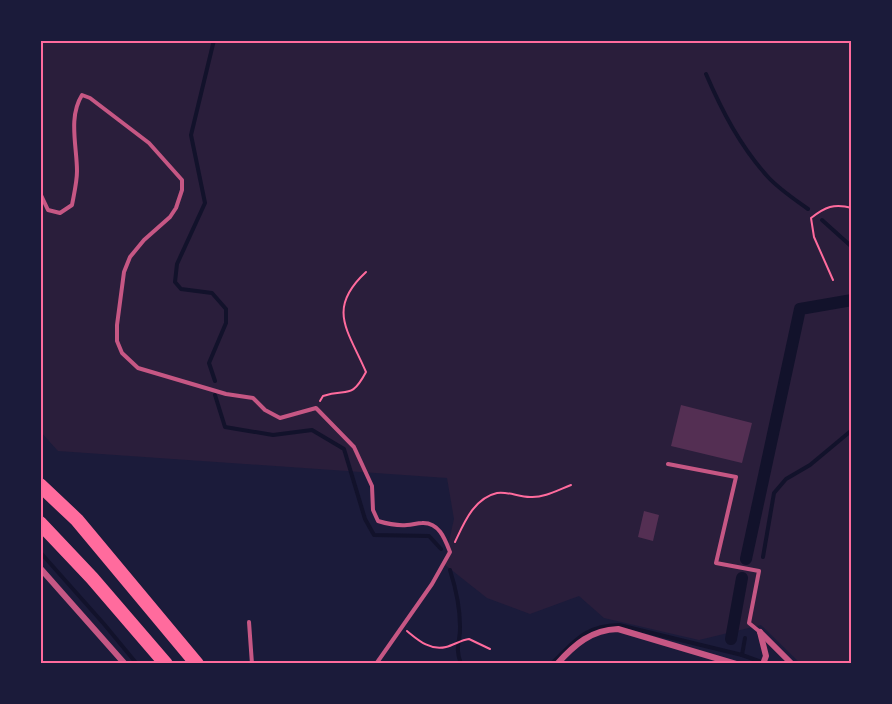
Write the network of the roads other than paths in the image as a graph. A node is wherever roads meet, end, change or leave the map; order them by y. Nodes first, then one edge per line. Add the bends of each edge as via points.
1 (40, 193) edge
2 (668, 464) dead end
3 (40, 485) edge
4 (40, 524) edge
5 (40, 568) edge
6 (249, 622) dead end
7 (760, 632) junction
8 (125, 663) edge
9 (166, 663) edge
10 (197, 663) edge
11 (252, 663) edge
12 (376, 663) edge
13 (557, 663) edge
14 (736, 663) edge
15 (763, 663) edge
16 (792, 663) edge

1 - 12 lane via 48,210 60,213 72,205 77,172 74,118 82,95 149,143 182,180 182,190 177,208 144,240 124,272 117,325 122,353 138,368 253,398 280,418 316,408 354,447 372,486 373,510 378,521 390,525 425,522 445,537 450,552
2 - 7 lane via 736,477 716,563 759,571 749,623
3 - 10 highway via 77,520
4 - 9 highway
5 - 8 street
6 - 11 lane
7 - 15 street via 766,656
7 - 16 street
13 - 14 street via 586,637 618,629

